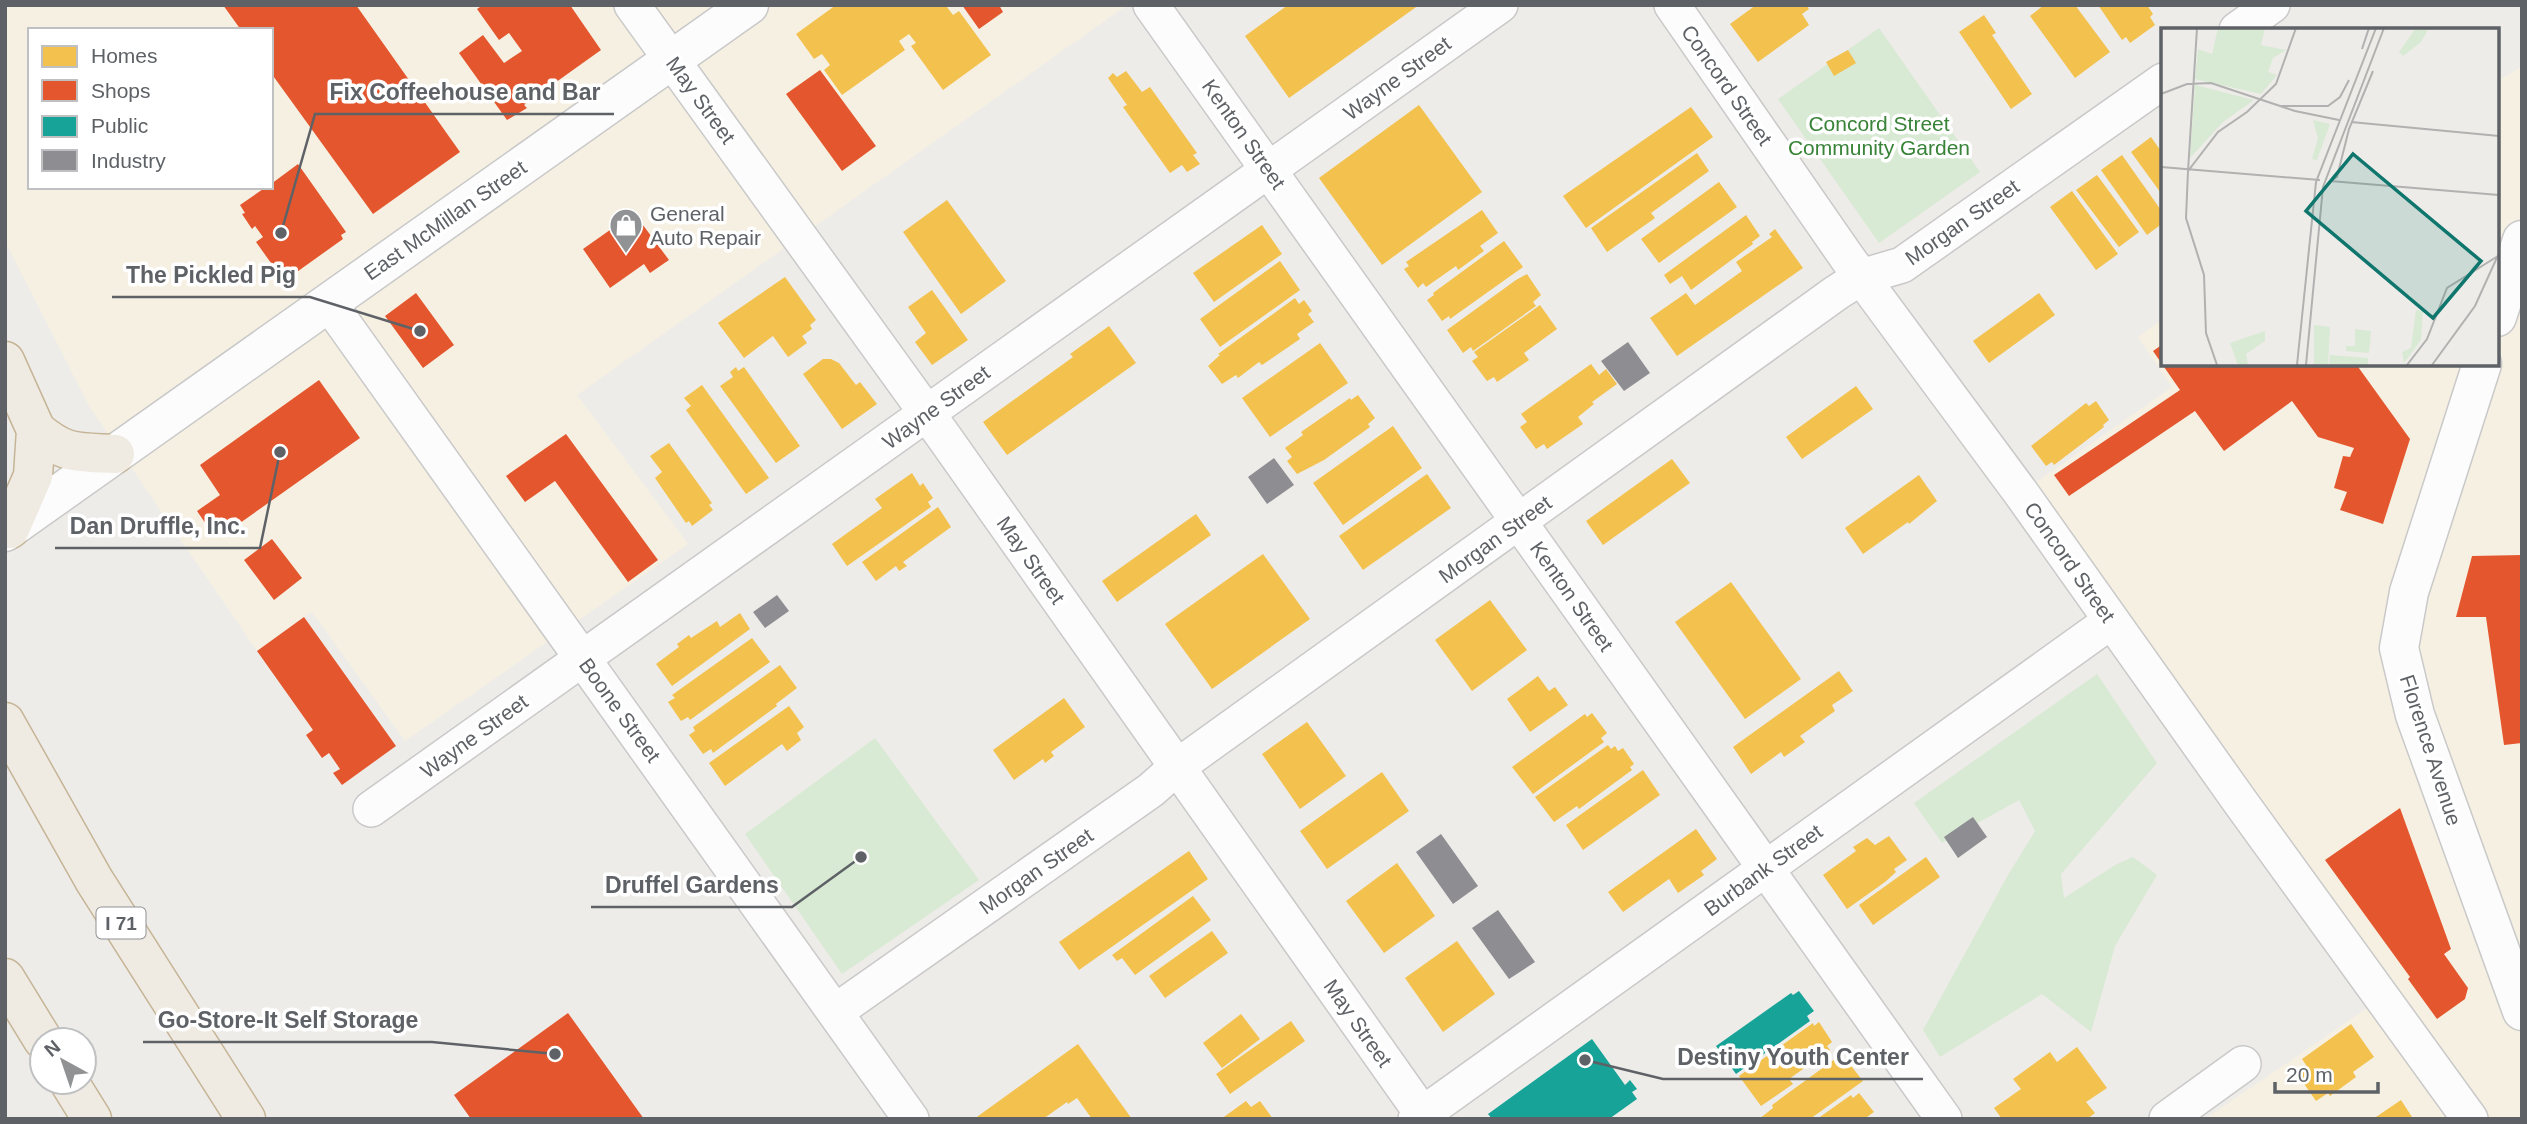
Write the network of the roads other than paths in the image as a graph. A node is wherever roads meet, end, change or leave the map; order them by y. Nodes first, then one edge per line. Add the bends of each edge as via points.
1 (632, 5) edge
2 (749, 5) edge
3 (1151, 5) edge
4 (1500, 5) edge
5 (1672, 5) edge
6 (2272, 5) edge
7 (2240, 28) edge
8 (672, 60) junction
9 (2161, 82) edge
10 (1269, 169) junction
11 (2522, 240) edge
12 (1861, 277) junction
13 (328, 302) junction
14 (2499, 311) edge
15 (5, 361) edge
16 (2481, 366) edge
17 (926, 414) junction
18 (36, 430) junction
19 (115, 453) junction
20 (1519, 522) junction
21 (8, 531) edge
22 (2111, 621) junction
23 (583, 658) junction
24 (5, 722) edge
25 (1177, 767) junction
26 (371, 809) dead end
27 (1766, 869) junction
28 (5, 978) edge
29 (2522, 1011) edge
30 (835, 1012) junction
31 (34, 1026) edge
32 (2243, 1064) dead end
33 (78, 1096) edge
34 (1422, 1117) edge
35 (92, 1119) edge
36 (246, 1119) edge
37 (911, 1119) edge
38 (1944, 1119) edge
39 (2167, 1119) edge
40 (2470, 1119) edge

1 - 8 street, May Street
2 - 8 main road, East McMillan Street
3 - 10 street, Kenton Street
4 - 10 street, Wayne Street
5 - 12 street, Concord Street
6 - 7 street
8 - 13 main road, East McMillan Street
8 - 17 street, May Street
9 - 12 street, Morgan Street via 1902,265
10 - 17 street, Wayne Street
10 - 20 street, Kenton Street
11 - 14 main road
12 - 20 street, Morgan Street
12 - 22 street, Concord Street
13 - 19 main road, East McMillan Street
13 - 23 street, Boone Street
15 - 18 highway
16 - 29 main road, Florence Avenue via 2409,592 2399,648 2415,715
17 - 23 street, Wayne Street
17 - 25 street, May Street
18 - 19 highway via 55,446 74,452
18 - 21 highway via 33,476
19 - 21 main road, East McMillan Street
20 - 25 street, Morgan Street
20 - 27 street, Kenton Street
22 - 27 street, Burbank Street
22 - 40 street, Concord Street
23 - 26 street, Wayne Street
23 - 30 street, Boone Street
24 - 36 highway, I 71 via 93,880
25 - 30 street, Morgan Street via 1151,790
25 - 34 street, May Street
27 - 34 street, Burbank Street
27 - 38 street, Kenton Street
28 - 31 highway
30 - 37 street, Boone Street
32 - 39 street
33 - 35 highway

